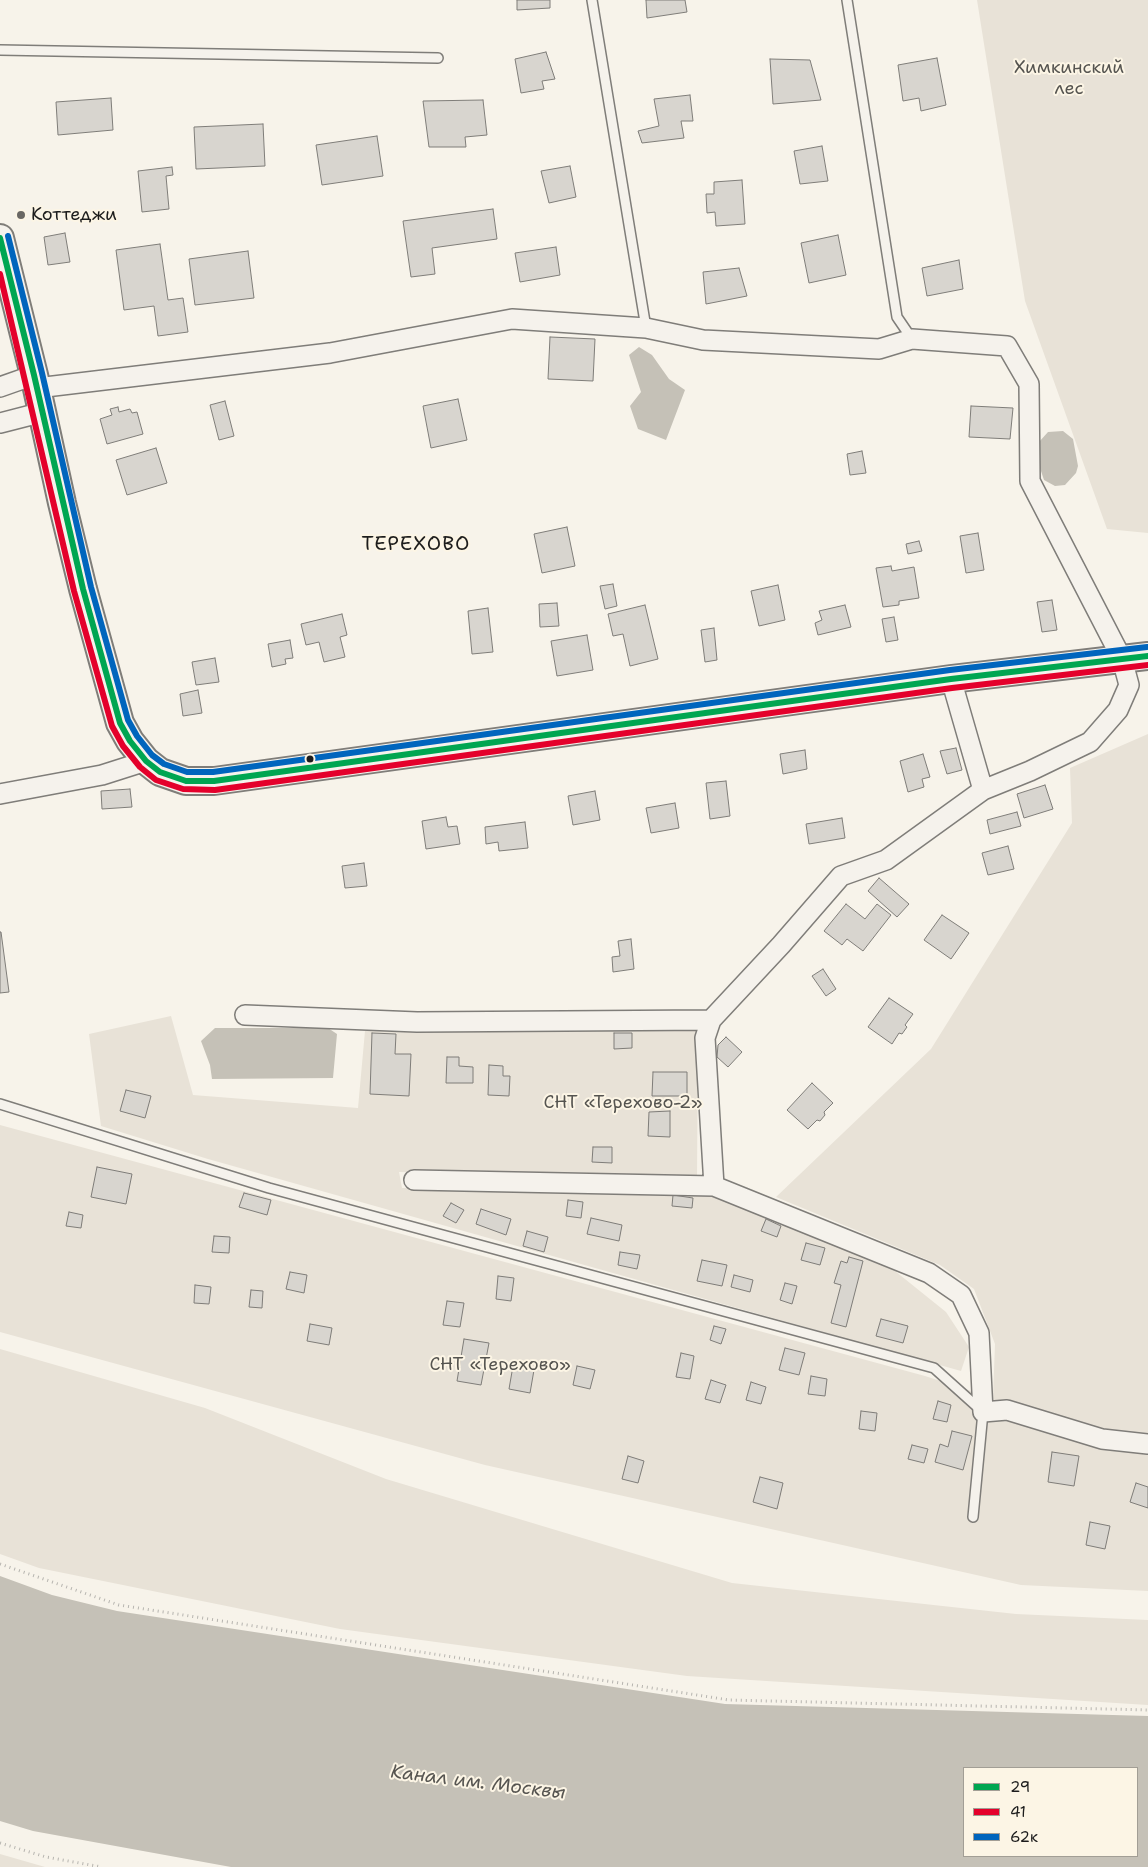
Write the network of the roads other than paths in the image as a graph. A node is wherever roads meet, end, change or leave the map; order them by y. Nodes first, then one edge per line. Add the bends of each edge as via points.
1 (592, 0) edge
2 (847, 0) edge
3 (0, 50) edge
4 (438, 58) dead end
5 (0, 238) edge
6 (646, 328) junction
7 (912, 339) junction
8 (0, 387) edge
9 (38, 392) junction
10 (0, 423) edge
11 (1148, 656) edge
12 (1122, 659) junction
13 (951, 679) junction
14 (146, 761) junction
15 (983, 790) junction
16 (0, 794) edge
17 (245, 1015) dead end
18 (711, 1020) junction
19 (0, 1104) edge
20 (414, 1180) dead end
21 (714, 1186) junction
22 (983, 1412) junction
23 (1148, 1444) edge
24 (973, 1517) dead end

1 - 6 lane
2 - 7 lane via 897,317
3 - 4 lane
5 - 9 main road
6 - 7 street via 703,340 879,349
6 - 9 street via 512,318 330,353
7 - 12 street via 1007,346 1029,384 1030,481
8 - 9 street
9 - 10 street
9 - 14 main road via 76,560 120,723
11 - 12 main road
12 - 13 main road
12 - 15 street via 1129,685 1118,710 1090,742
13 - 14 main road via 214,781 186,781 160,772
13 - 15 street
14 - 16 street via 102,775
15 - 18 street via 886,860 841,876
17 - 18 street via 417,1022
18 - 21 street via 706,1038
19 - 22 lane via 269,1188 934,1368
20 - 21 street
21 - 22 street via 929,1273 960,1295 979,1333
22 - 23 street via 1007,1410 1102,1439
22 - 24 lane

